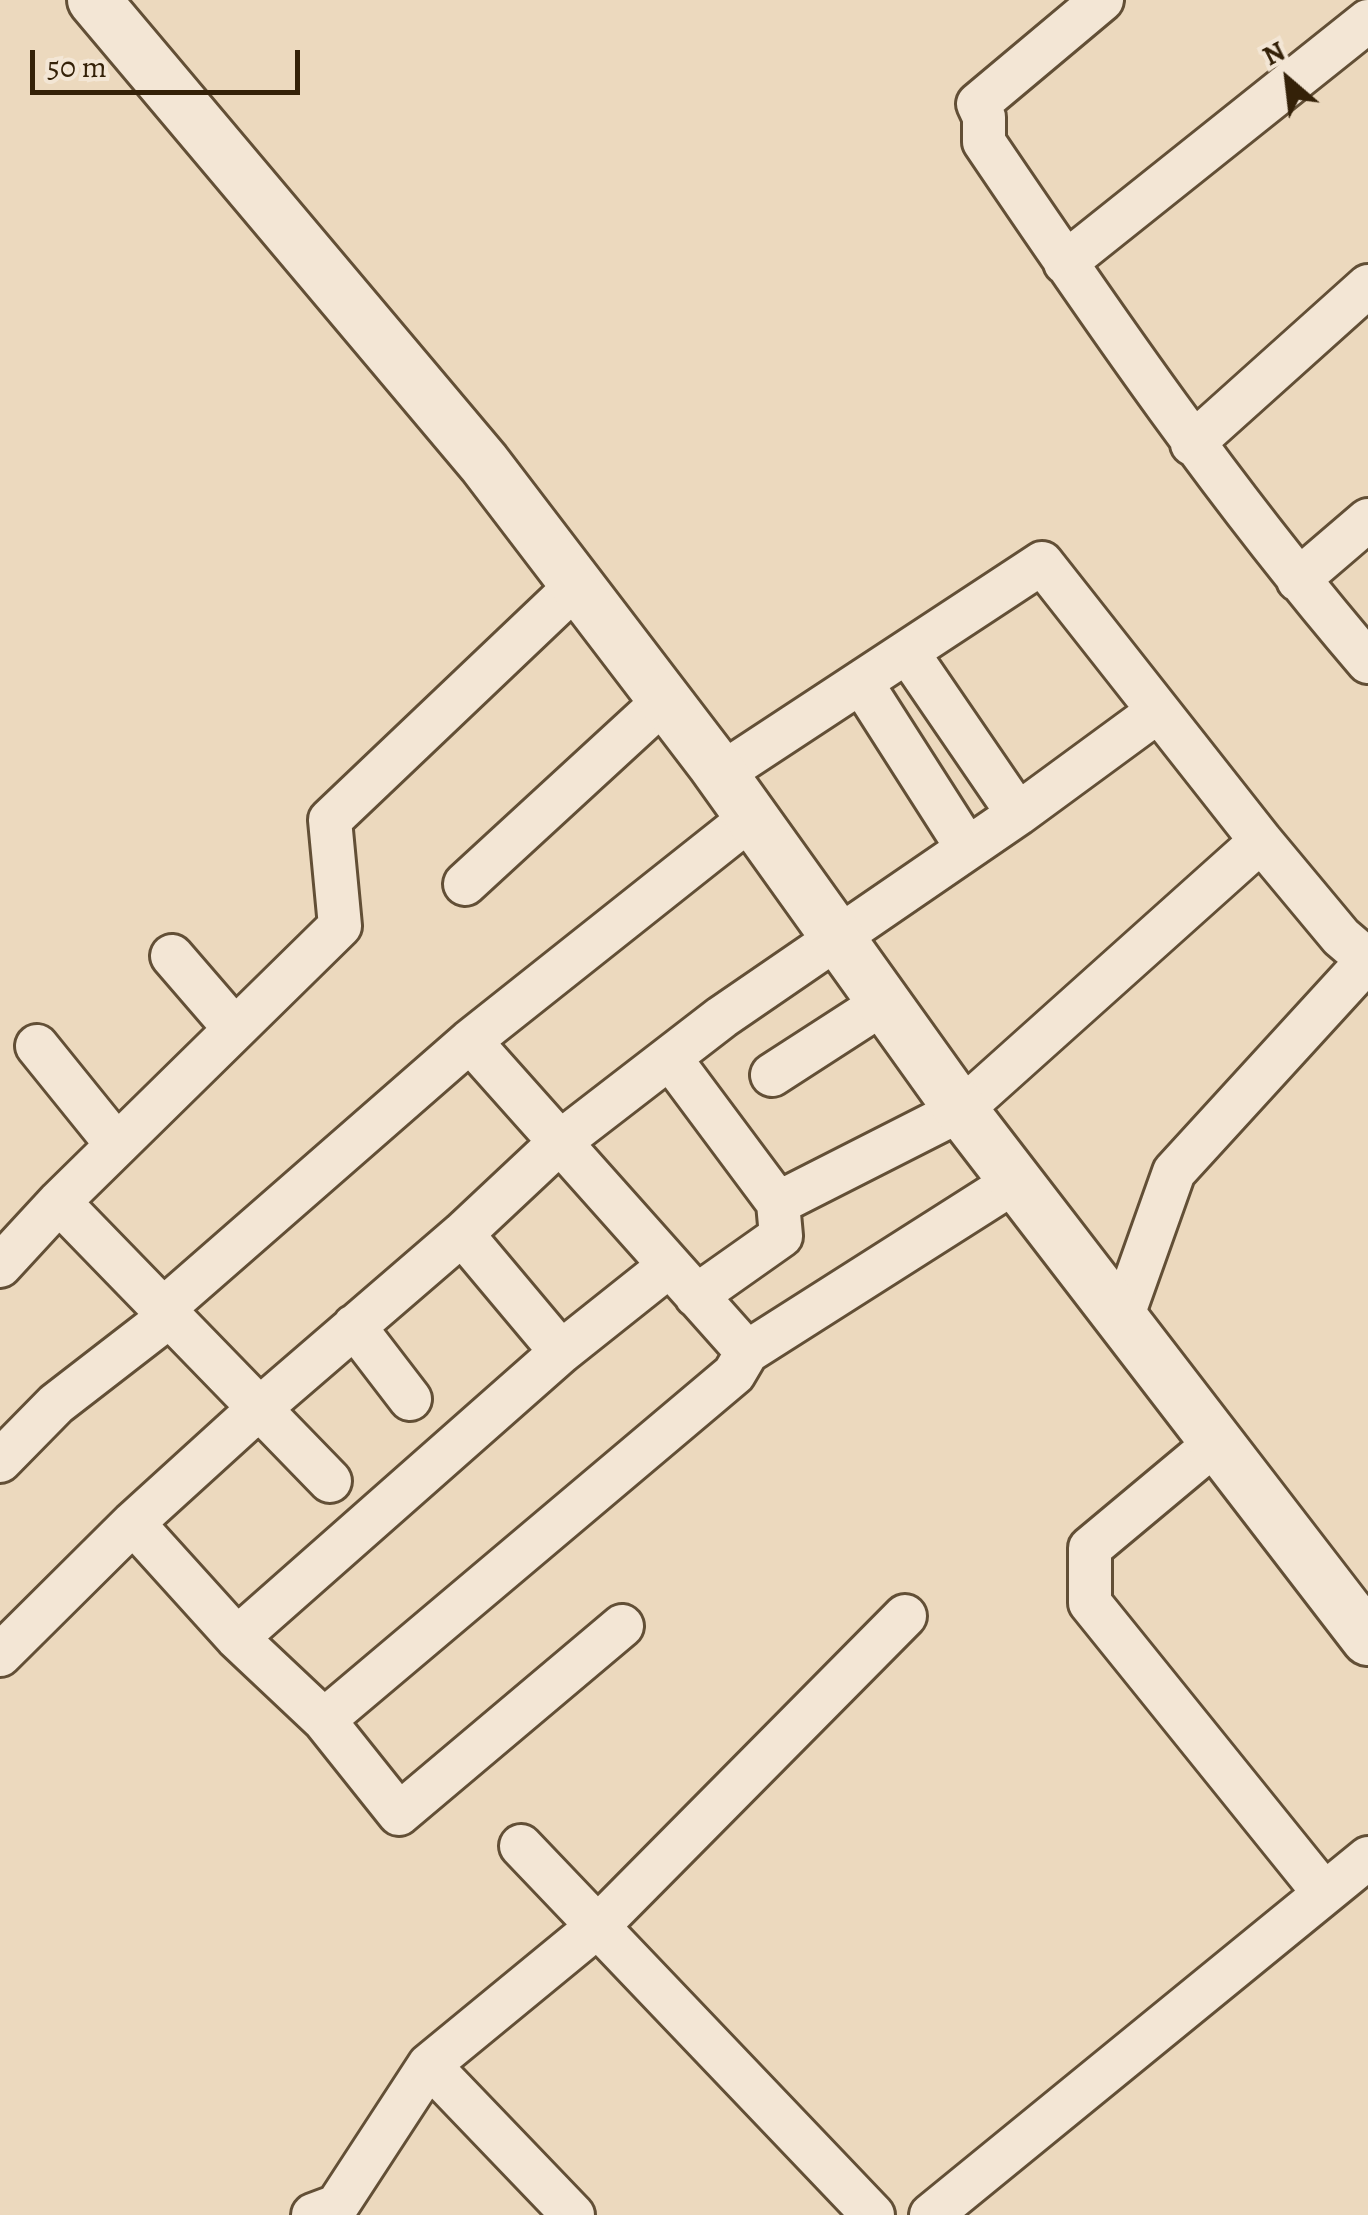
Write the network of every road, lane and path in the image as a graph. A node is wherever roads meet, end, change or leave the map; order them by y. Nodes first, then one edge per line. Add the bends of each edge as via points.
1 (94, 0) edge
2 (1102, 0) edge
3 (1368, 21) edge
4 (1065, 263) junction
5 (1368, 286) edge
6 (1192, 444) junction
7 (1368, 520) edge
8 (1298, 580) junction
9 (577, 584) junction
10 (908, 653) junction
11 (1368, 662) edge
12 (861, 682) junction
13 (665, 700) junction
14 (1157, 712) junction
15 (721, 774) junction
16 (1018, 814) junction
17 (752, 817) junction
18 (1261, 842) junction
19 (967, 848) junction
20 (466, 884) dead end
21 (838, 935) junction
22 (172, 956) dead end
23 (1368, 960) edge
24 (885, 1002) junction
25 (235, 1029) junction
26 (470, 1041) junction
27 (36, 1046) dead end
28 (670, 1058) junction
29 (772, 1075) dead end
30 (961, 1110) junction
31 (560, 1142) junction
32 (116, 1145) junction
33 (1016, 1182) junction
34 (60, 1202) junction
35 (778, 1203) junction
36 (462, 1234) junction
37 (0, 1264) edge
38 (682, 1281) junction
39 (168, 1314) junction
40 (1122, 1318) junction
41 (354, 1326) junction
42 (560, 1352) junction
43 (746, 1352) junction
44 (410, 1399) dead end
45 (259, 1408) junction
46 (1218, 1441) junction
47 (0, 1461) edge
48 (330, 1482) dead end
49 (134, 1522) junction
50 (905, 1616) dead end
51 (622, 1626) dead end
52 (238, 1638) junction
53 (1368, 1639) edge
54 (0, 1655) edge
55 (324, 1720) junction
56 (521, 1846) dead end
57 (1368, 1858) edge
58 (1324, 1894) junction
59 (598, 1926) junction
60 (429, 2065) junction
61 (334, 2209) edge
62 (573, 2215) edge
63 (873, 2215) edge
64 (931, 2215) edge

1 - 9 street via 484,462
2 - 4 street via 978,104 984,142
3 - 4 street
4 - 6 street
5 - 6 street
6 - 8 street
7 - 8 street
8 - 11 street
9 - 13 street
9 - 25 street via 330,820 340,926
10 - 12 street
10 - 14 street via 1042,563
10 - 16 street
12 - 15 street
12 - 19 street
13 - 15 street
13 - 20 street
14 - 16 street
14 - 18 street
15 - 17 street
16 - 19 street
17 - 21 street
17 - 26 street
18 - 23 street
18 - 30 street
19 - 21 street
21 - 24 street
21 - 28 street
22 - 25 street
23 - 40 street via 1174,1172
24 - 29 street
24 - 30 street
25 - 32 street
26 - 31 street
26 - 39 street via 177,1297
27 - 32 street
28 - 31 street
28 - 35 street
30 - 33 street
30 - 35 street
31 - 36 street
31 - 38 street
32 - 34 street
33 - 40 street
33 - 43 street
34 - 37 street
34 - 39 street
35 - 38 street via 781,1236
36 - 41 street
36 - 42 street
38 - 42 street
38 - 43 street
39 - 45 street
39 - 47 street via 56,1404
40 - 46 street
41 - 44 street
41 - 45 street
42 - 52 street
43 - 55 street via 734,1374
45 - 48 street
45 - 49 street
46 - 53 street
46 - 58 street via 1090,1548 1090,1603
49 - 52 street
49 - 54 street
50 - 59 street
51 - 55 street via 399,1814
52 - 55 street
56 - 59 street
57 - 58 street
58 - 64 street
59 - 60 street
59 - 63 street
60 - 61 street
60 - 62 street

